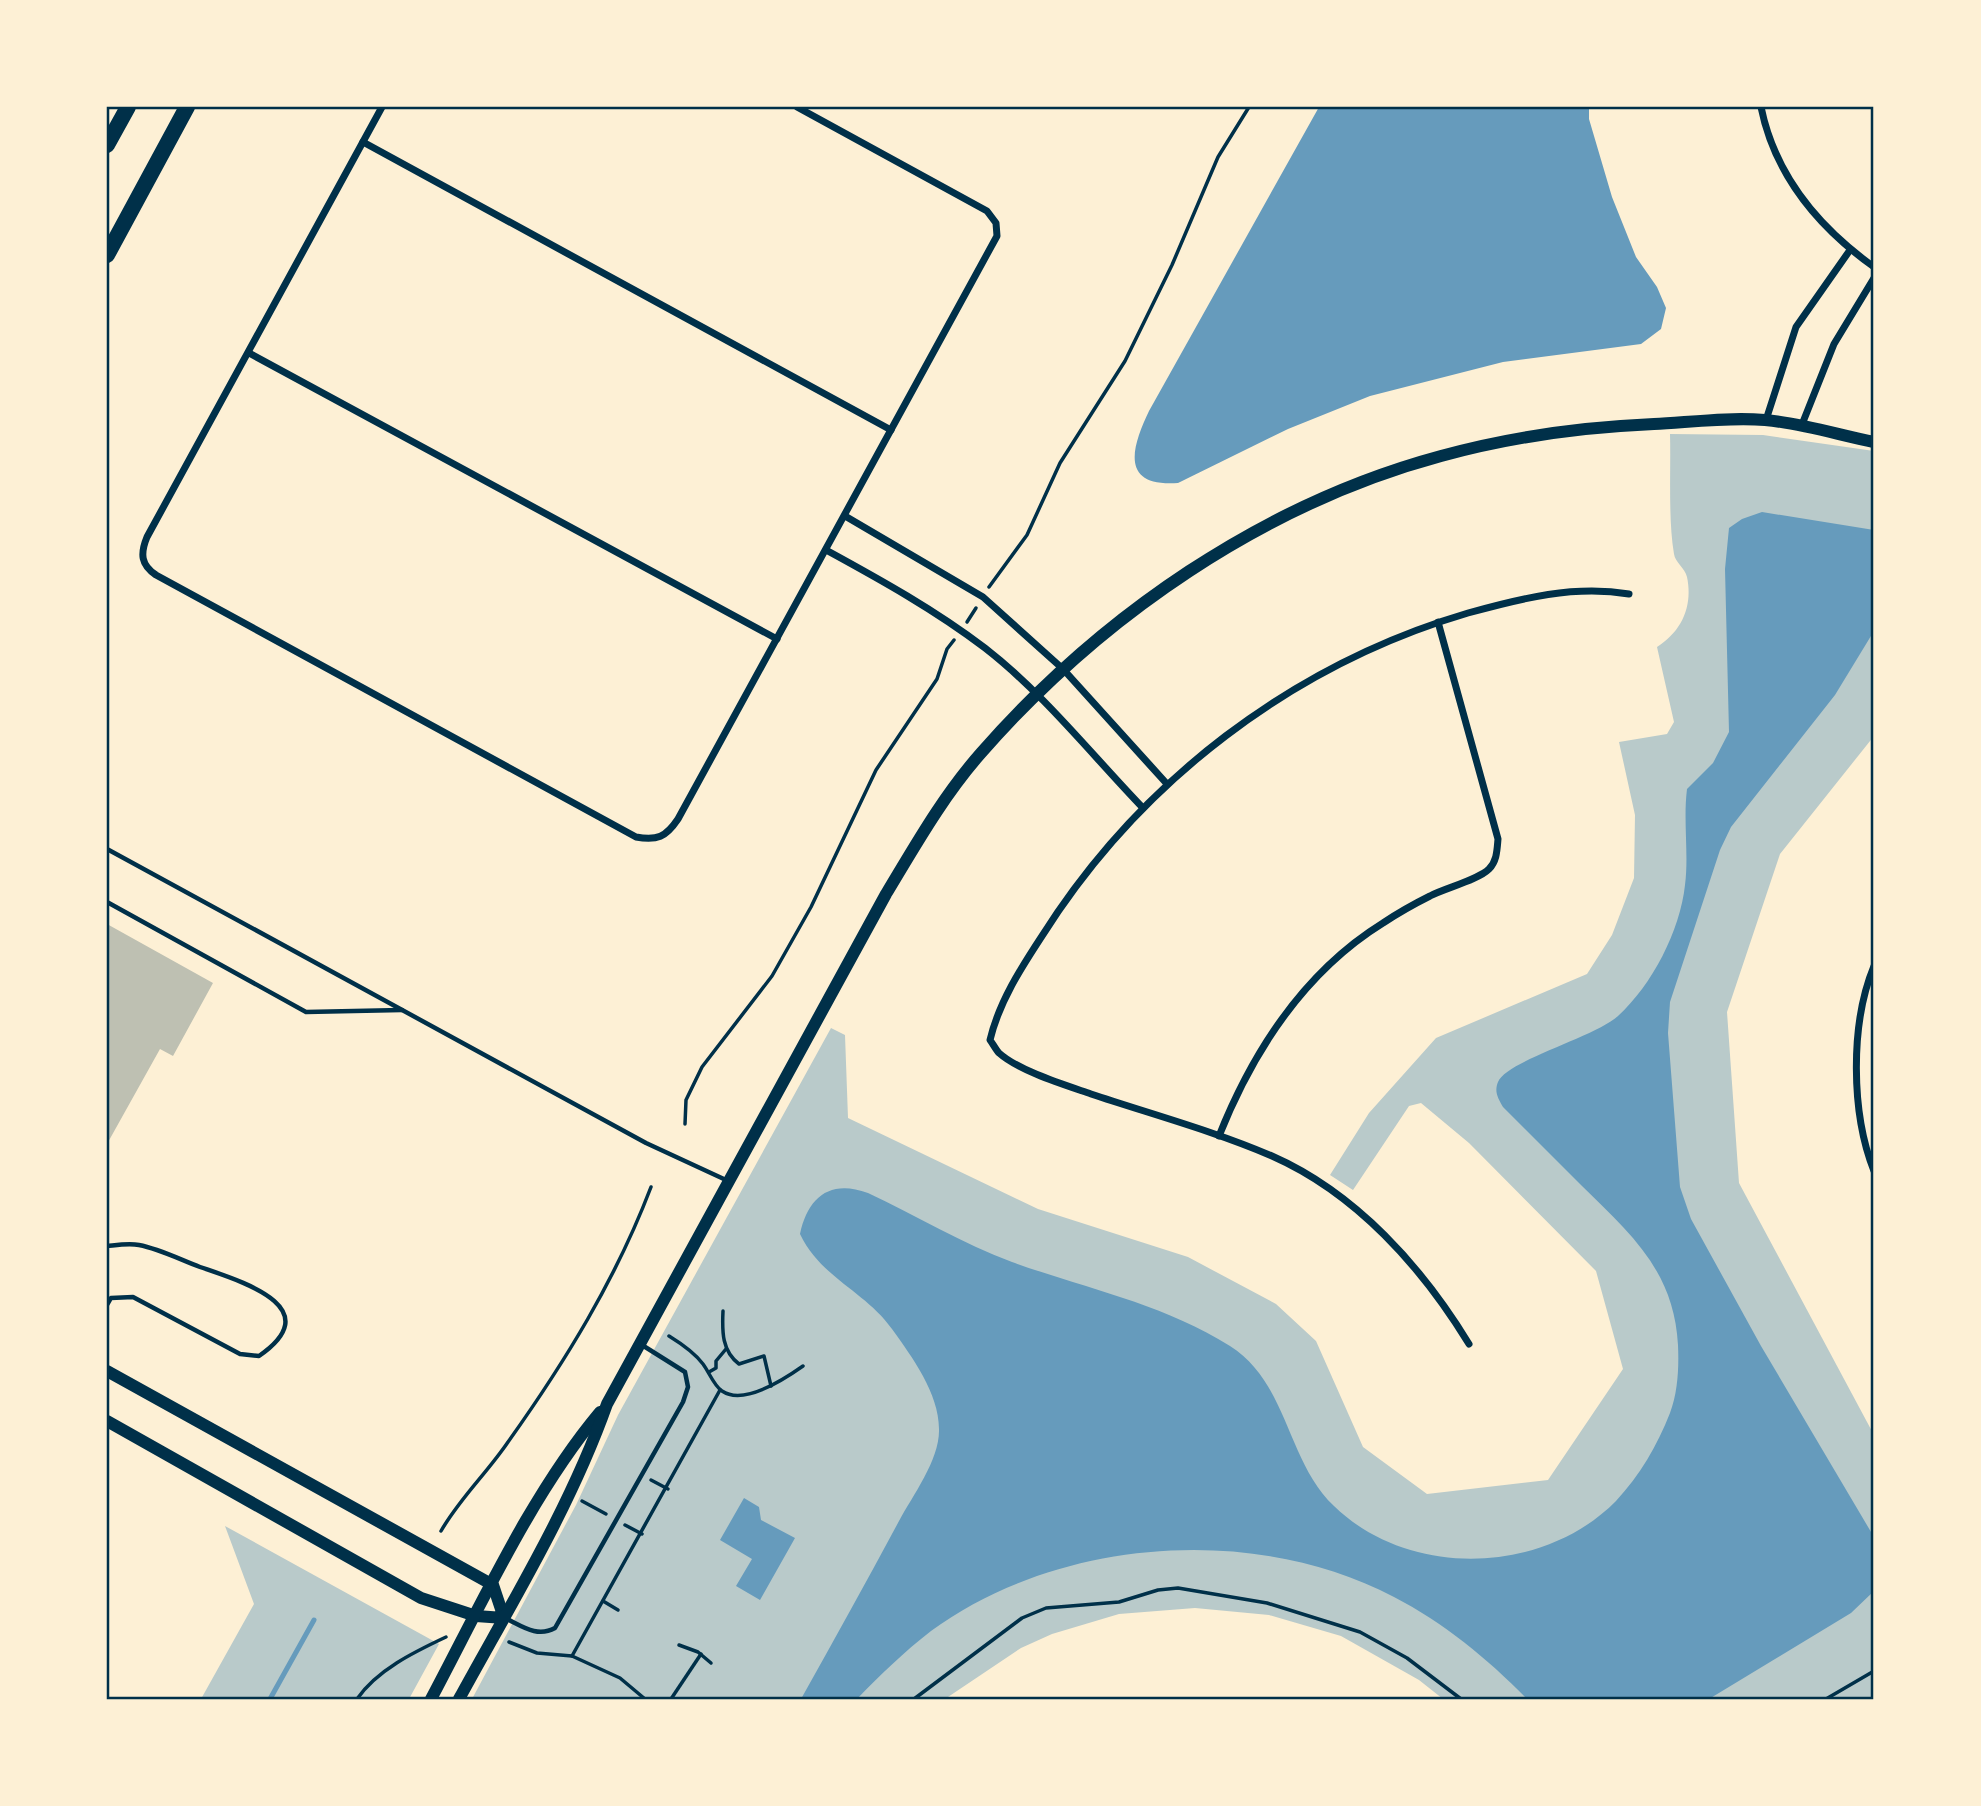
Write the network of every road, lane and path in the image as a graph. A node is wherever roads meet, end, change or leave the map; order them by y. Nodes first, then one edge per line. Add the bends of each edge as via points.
1 (128, 107) edge
2 (187, 107) edge
3 (382, 107) edge
4 (797, 107) edge
5 (1249, 107) edge
6 (1761, 107) edge
7 (363, 142) junction
8 (107, 145) edge
9 (1850, 250) junction
10 (107, 255) edge
11 (1874, 267) edge
12 (1874, 278) edge
13 (249, 353) junction
14 (1766, 420) junction
15 (1801, 427) junction
16 (891, 430) junction
17 (1874, 442) edge
18 (845, 516) junction
19 (826, 550) junction
20 (1629, 594) dead end
21 (983, 597) junction
22 (1438, 622) junction
23 (961, 632) junction
24 (776, 639) junction
25 (1063, 669) junction
26 (1036, 695) junction
27 (1167, 784) junction
28 (1143, 808) junction
29 (107, 849) edge
30 (107, 902) edge
31 (1874, 966) edge
32 (402, 1010) junction
33 (685, 1124) dead end
34 (1219, 1136) junction
35 (1874, 1171) edge
36 (728, 1181) junction
37 (651, 1187) dead end
38 (107, 1246) edge
39 (107, 1305) edge
40 (723, 1311) dead end
41 (669, 1336) dead end
42 (640, 1343) junction
43 (1469, 1344) dead end
44 (726, 1349) junction
45 (803, 1366) dead end
46 (107, 1371) edge
47 (709, 1372) junction
48 (771, 1386) junction
49 (720, 1390) junction
50 (607, 1404) junction
51 (107, 1421) edge
52 (642, 1475) junction
53 (667, 1489) junction
54 (441, 1531) dead end
55 (493, 1585) junction
56 (603, 1601) junction
57 (618, 1610) dead end
58 (476, 1616) junction
59 (504, 1618) junction
60 (447, 1636) dead end
61 (509, 1642) dead end
62 (679, 1645) dead end
63 (701, 1654) junction
64 (572, 1657) junction
65 (711, 1664) dead end
66 (1874, 1671) edge
67 (357, 1699) edge
68 (430, 1699) edge
69 (459, 1699) edge
70 (645, 1699) edge
71 (671, 1699) edge
72 (914, 1699) edge
73 (1461, 1699) edge
74 (1826, 1699) edge

1 - 8 main road
2 - 10 main road
3 - 7 street
4 - 16 street via 987,211 996,223 992,250
5 - 21 path via 1218,157 1125,361 1060,463 1027,535
6 - 9 street via 1766,134 1790,184 1824,227
7 - 13 street
7 - 16 street
9 - 11 street
9 - 14 street via 1796,327
12 - 15 street via 1834,344
13 - 24 street
13 - 24 street via 147,537 142,558 147,569 588,810 636,836 657,839 669,833
14 - 15 street
14 - 25 street via 1602,426 1440,456 1343,491 1266,526 1136,609
15 - 17 street
16 - 18 street
18 - 19 street
18 - 21 street
19 - 23 street via 903,592
19 - 24 street
20 - 22 street via 1596,588 1568,591
21 - 23 path
21 - 25 street
22 - 27 street via 1320,674 1223,737
22 - 34 street via 1498,839 1496,858 1488,870 1429,896 1339,956 1262,1046
23 - 26 street
23 - 33 path via 947,649 937,678 876,770 811,907 772,976 702,1067 686,1100
25 - 26 street
25 - 27 street
26 - 28 street
26 - 36 street via 979,755 932,819
27 - 28 street
28 - 34 street via 1055,916 1021,970 995,1020 990,1040 999,1053 1049,1080
29 - 32 lane
30 - 32 lane via 306,1012
31 - 35 street via 1863,1012 1857,1082 1864,1138
32 - 36 lane via 657,1149
34 - 43 street via 1305,1174 1369,1221 1422,1275
36 - 42 street
37 - 54 path via 604,1292 530,1412 455,1506
38 - 39 lane via 138,1245 259,1288 279,1304 284,1324 276,1344 259,1356 240,1354 133,1297 111,1298
40 - 44 path
41 - 47 path via 689,1349
42 - 50 street
42 - 52 lane via 685,1372 688,1387
44 - 47 path
44 - 48 path via 739,1364 764,1356
45 - 48 path
46 - 55 street
47 - 49 path
48 - 49 path via 740,1395
49 - 53 path
50 - 55 street via 575,1442
50 - 59 street via 585,1464
51 - 58 street via 421,1598
52 - 53 path
52 - 59 lane via 555,1628 536,1633
53 - 56 path
55 - 58 street
55 - 59 street
56 - 57 path
56 - 64 path
58 - 59 street
58 - 68 street
59 - 69 street
60 - 67 path via 402,1659
61 - 64 path via 537,1653
62 - 63 path
63 - 65 path
63 - 71 path
64 - 70 path via 620,1678
66 - 74 path
72 - 73 path via 1022,1618 1046,1608 1119,1602 1178,1588 1267,1603 1360,1632 1406,1658

